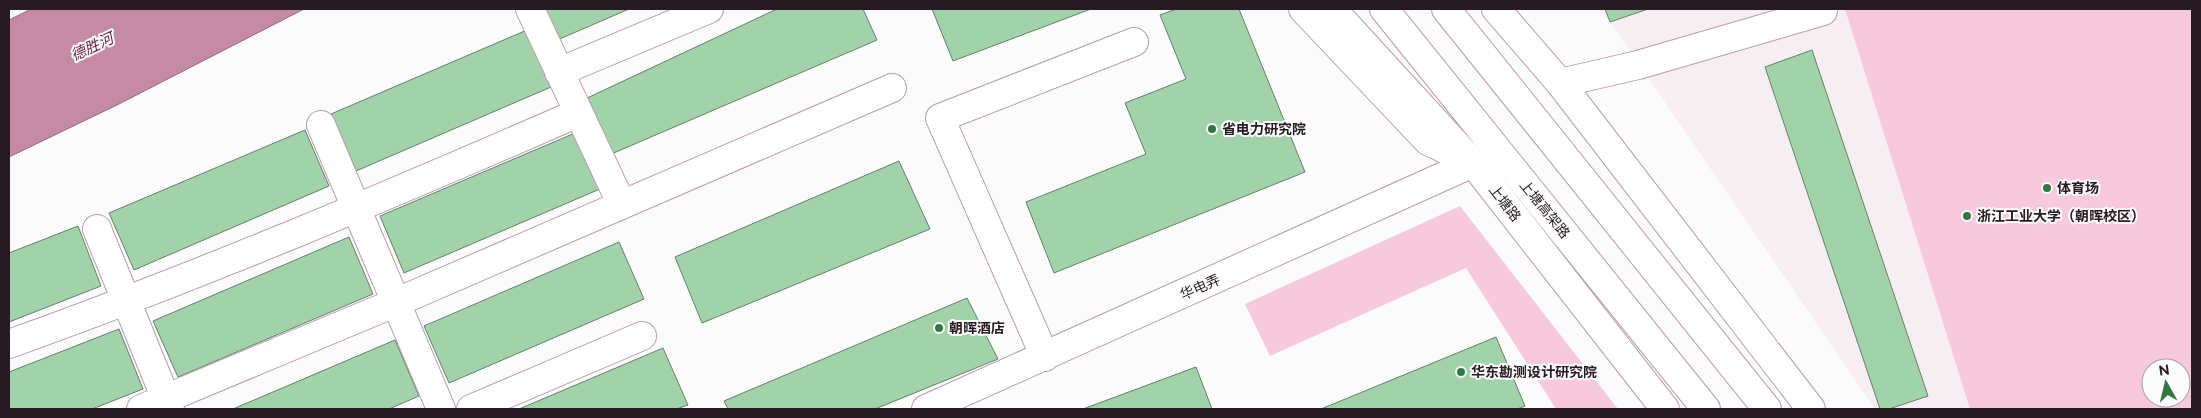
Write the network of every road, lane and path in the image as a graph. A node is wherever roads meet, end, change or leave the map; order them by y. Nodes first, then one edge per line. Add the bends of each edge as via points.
1 (530, 9) edge
2 (709, 9) edge
3 (1303, 9) edge
4 (1332, 9) edge
5 (1367, 9) edge
6 (1384, 9) edge
7 (1446, 9) edge
8 (1461, 9) edge
9 (1496, 9) edge
10 (1822, 9) edge
11 (1134, 42) dead end
12 (1495, 69) junction
13 (559, 72) junction
14 (1560, 83) junction
15 (892, 88) dead end
16 (1454, 95) junction
17 (578, 113) junction
18 (321, 125) dead end
19 (1474, 162) junction
20 (622, 205) junction
21 (357, 209) junction
22 (97, 228) dead end
23 (127, 302) junction
24 (397, 302) junction
25 (642, 336) dead end
26 (9, 344) edge
27 (1045, 357) junction
28 (159, 406) edge
29 (441, 409) edge
30 (471, 409) edge
31 (926, 409) edge
32 (1665, 409) edge
33 (1706, 409) edge
34 (1767, 409) edge
35 (1811, 409) edge

1 - 13 main road
2 - 13 main road
3 - 19 main road via 1428,141
4 - 19 main road, 上塘路
5 - 16 main road
6 - 16 main road, 上塘高架路
7 - 12 main road
8 - 12 main road
9 - 14 main road
10 - 14 main road via 1638,65
11 - 27 main road via 940,118
12 - 34 main road
13 - 17 main road
14 - 35 main road
15 - 20 main road
16 - 33 main road, 上塘高架路
17 - 20 main road
17 - 21 main road
18 - 21 main road
19 - 27 main road, 华电弄
19 - 32 main road, 上塘路
20 - 24 main road
21 - 23 main road
21 - 24 main road
22 - 23 main road
23 - 26 main road
23 - 28 main road
24 - 28 main road
24 - 29 main road
25 - 30 main road
27 - 31 main road, 华电弄

